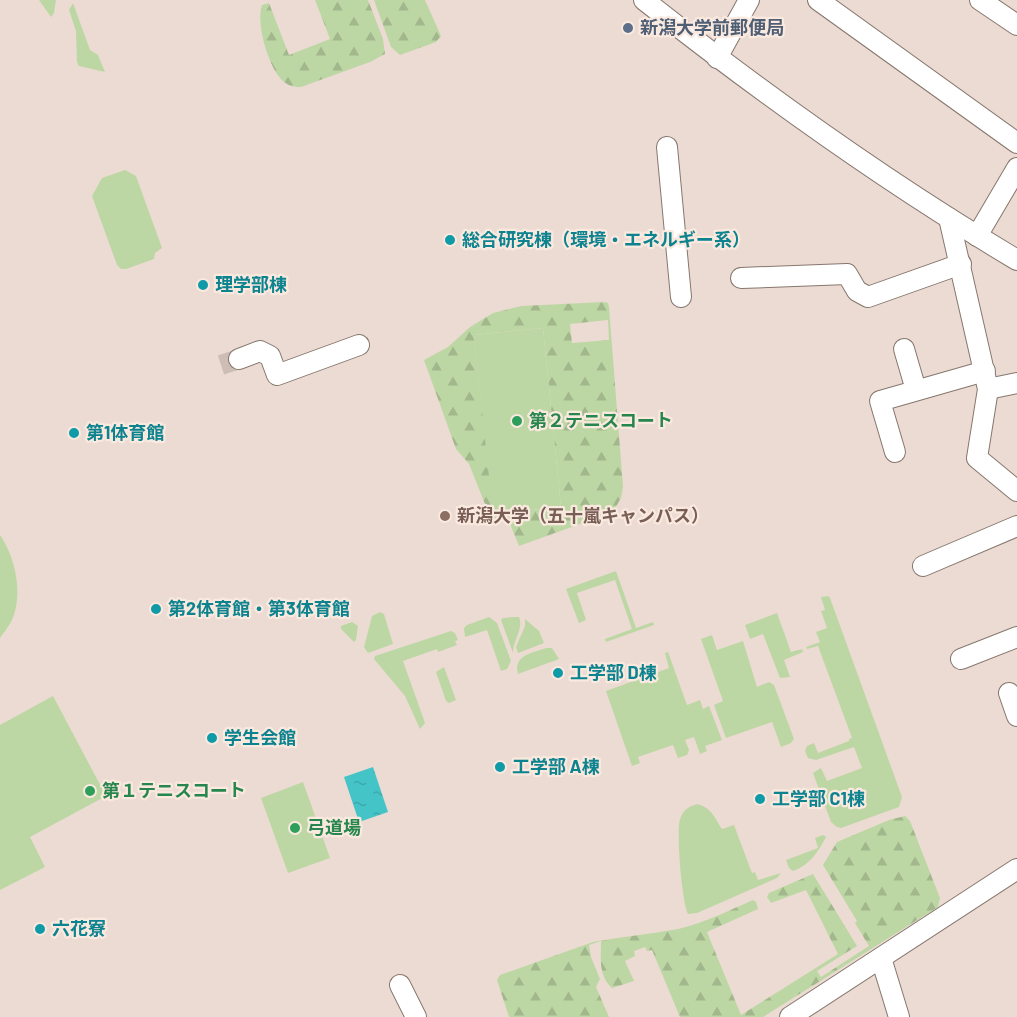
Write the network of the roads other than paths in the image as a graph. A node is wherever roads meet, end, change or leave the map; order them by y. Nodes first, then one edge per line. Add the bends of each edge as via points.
1 (644, 0) edge
2 (749, 0) edge
3 (818, 0) edge
4 (980, 0) edge
5 (1017, 25) edge
6 (717, 58) junction
7 (1017, 143) edge
8 (668, 147) dead end
9 (1017, 168) edge
10 (949, 218) junction
11 (977, 236) junction
12 (1017, 260) edge
13 (961, 264) junction
14 (741, 278) dead end
15 (681, 297) dead end
16 (359, 345) dead end
17 (904, 349) dead end
18 (239, 359) tunnel mouth
19 (986, 380) junction
20 (1017, 383) edge
21 (916, 390) junction
22 (895, 452) dead end
23 (1017, 490) edge
24 (1017, 526) edge
25 (923, 566) dead end
26 (1017, 637) edge
27 (961, 659) dead end
28 (1009, 693) dead end
29 (1017, 716) edge
30 (1017, 869) edge
31 (881, 958) junction
32 (400, 985) dead end
33 (416, 1017) edge
34 (790, 1017) edge
35 (899, 1017) edge

1 - 6 street
2 - 6 street
3 - 7 street
4 - 5 street
6 - 10 street via 832,141
8 - 15 street
9 - 11 street
10 - 11 street
10 - 13 street
11 - 12 street
13 - 14 street via 868,297 856,291 847,274
13 - 19 street
16 - 18 street via 277,375 270,356 260,351
17 - 21 street
19 - 20 street
19 - 21 street
19 - 23 street via 977,458
21 - 22 street via 880,401
24 - 25 street
26 - 27 street
28 - 29 street
30 - 31 street
31 - 34 street
31 - 35 street
32 - 33 street

